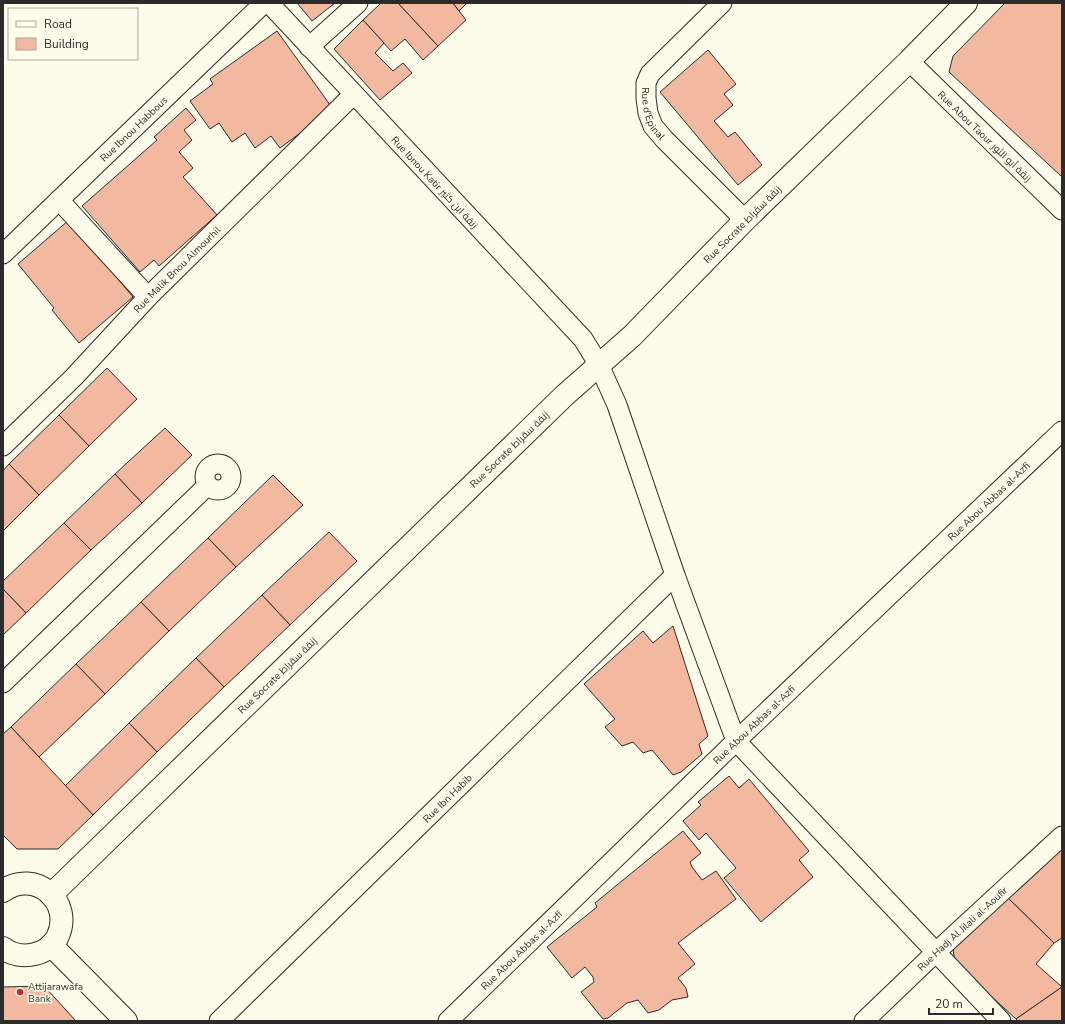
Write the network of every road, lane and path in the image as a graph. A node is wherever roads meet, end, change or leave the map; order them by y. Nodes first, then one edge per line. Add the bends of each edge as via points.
1 (264, 3) edge
2 (269, 3) edge
3 (358, 3) edge
4 (722, 3) edge
5 (966, 3) edge
6 (309, 47) junction
7 (909, 61) junction
8 (353, 95) junction
9 (60, 200) junction
10 (1062, 210) edge
11 (745, 220) junction
12 (3, 254) edge
13 (148, 297) junction
14 (598, 365) junction
15 (1062, 431) edge
16 (3, 446) edge
17 (208, 485) dead end
18 (675, 575) junction
19 (3, 684) edge
20 (736, 741) junction
21 (1062, 836) edge
22 (3, 891) edge
23 (51, 895) junction
24 (51, 945) junction
25 (3, 948) edge
26 (935, 953) junction
27 (126, 1021) edge
28 (219, 1021) edge
29 (448, 1021) edge
30 (864, 1021) edge
31 (1001, 1021) edge

1 - 9 street, Rue Ibnou Habbous
2 - 6 street, Rue Ibnou Katir زنقة ابن كثير
3 - 6 street
4 - 11 street, Rue d'Epinal via 650,74 646,83 646,98 648,113 660,135
5 - 7 street, Rue Socrate زنقة سقراط
6 - 8 street, Rue Ibnou Katir زنقة ابن كثير
7 - 10 street, Rue Abou Taour زنقة أبو الثور
7 - 11 street, Rue Socrate زنقة سقراط
8 - 13 street, Rue Malik Bnou Almourhil
8 - 14 street, Rue Ibnou Katir زنقة ابن كثير via 582,339
9 - 12 street, Rue Ibnou Habbous
9 - 13 street
11 - 14 street, Rue Socrate زنقة سقراط via 632,336
13 - 16 street, Rue Malik Bnou Almourhil via 74,377
14 - 18 street, Rue Ibnou Katir زنقة ابن كثير via 617,405
14 - 23 street, Rue Socrate زنقة سقراط
15 - 20 street, Rue Abou Abbas al-Azfi
17 - 19 street
18 - 20 street, Rue Ibnou Katir زنقة ابن كثير
18 - 28 street, Rue Ibn Habib
20 - 26 street
20 - 29 street, Rue Abou Abbas al-Azfi
21 - 26 street, Rue Hadj Al Jilali al-Aoufir
22 - 23 street via 27,883 42,888
23 - 24 street via 58,904 62,920 60,931
24 - 25 street via 38,954 27,956 11,953
24 - 27 street
26 - 30 street, Rue Hadj Al Jilali al-Aoufir
26 - 31 street

